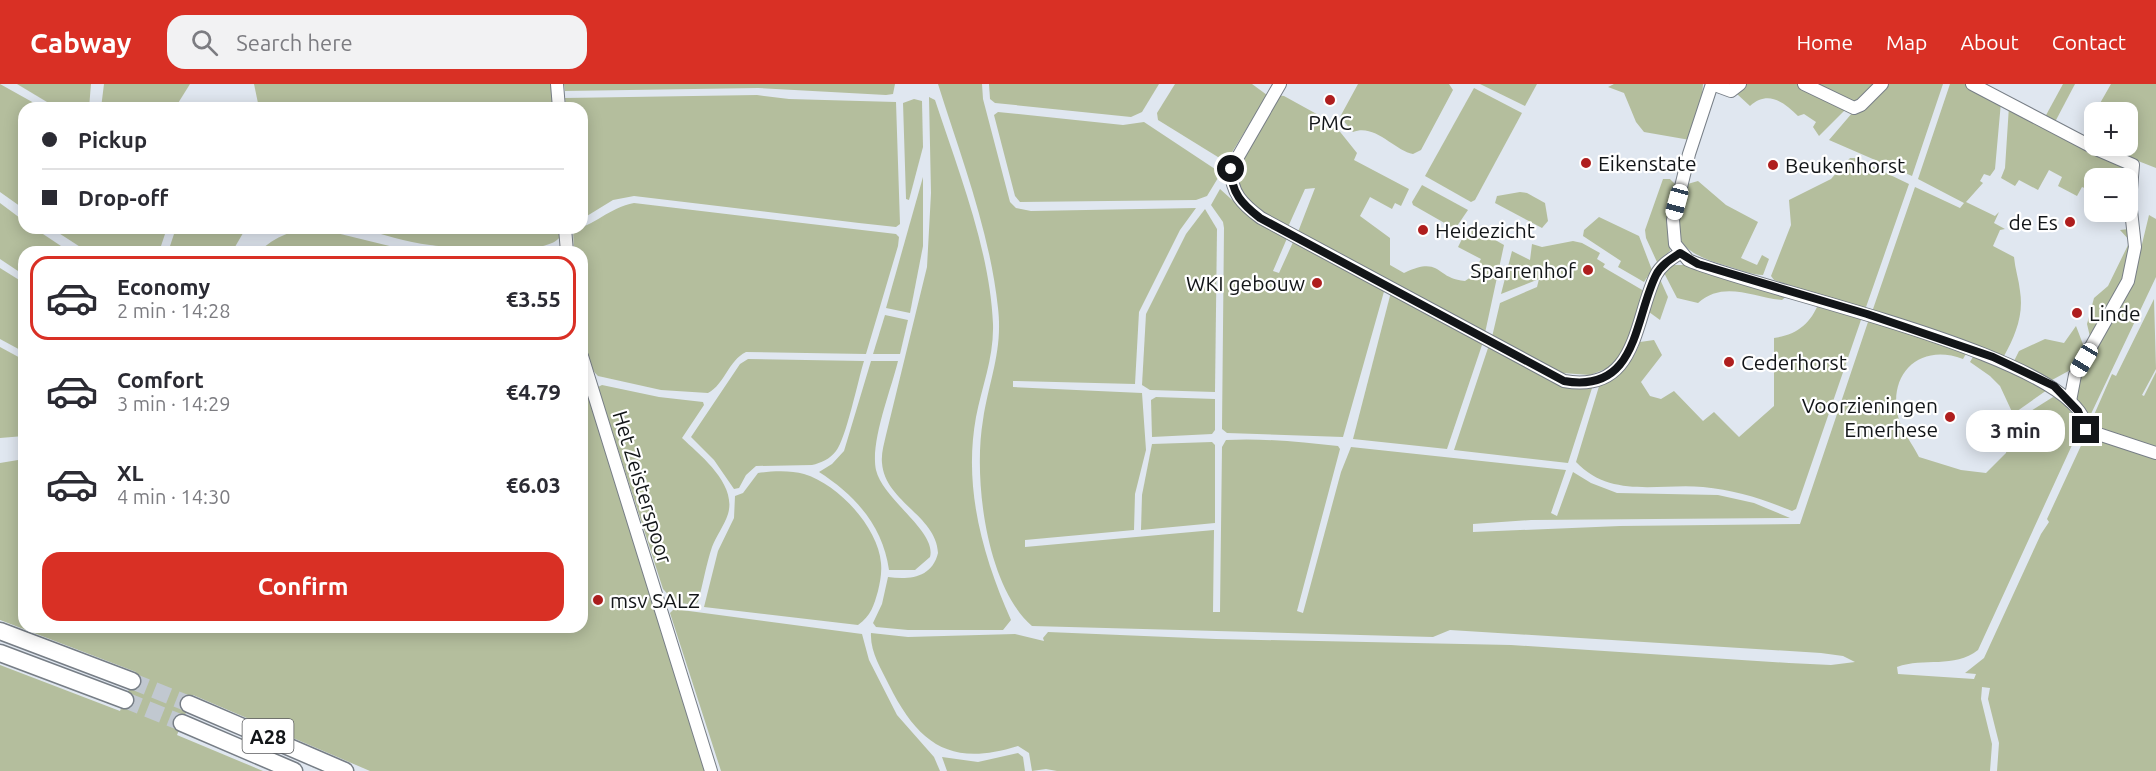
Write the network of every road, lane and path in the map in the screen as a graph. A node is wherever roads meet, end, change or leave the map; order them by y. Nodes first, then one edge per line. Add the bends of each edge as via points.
1 (557, 84) edge
2 (1280, 84) edge
3 (1712, 84) edge
4 (1740, 84) edge
5 (1804, 84) edge
6 (1882, 84) edge
7 (1972, 84) edge
8 (558, 102) edge
9 (1680, 253) junction
10 (588, 375) edge
11 (2075, 375) junction
12 (2054, 386) junction
13 (2070, 401) junction
14 (2156, 453) edge
15 (0, 632) edge
16 (0, 653) edge
17 (132, 681) tunnel mouth
18 (125, 700) tunnel mouth
19 (189, 704) tunnel mouth
20 (182, 723) tunnel mouth
21 (294, 771) edge
22 (345, 771) edge
23 (711, 771) edge

1 - 8 street
2 - 9 street via 1231,169 1235,194 1245,206 1260,218 1564,381 1599,379 1621,364 1637,336 1656,276
3 - 4 street via 1731,91
3 - 9 street via 1672,220 1672,234
5 - 6 street via 1854,108
7 - 11 street via 2133,165 2130,201 2136,247 2128,281
9 - 12 street via 1698,264 1867,314 1993,357
10 - 23 street, Het Zeisterspoor
11 - 12 street
11 - 13 street
12 - 13 street
13 - 14 street via 2086,430
15 - 17 highway
16 - 18 highway
19 - 22 highway, A28
20 - 21 highway, A28

